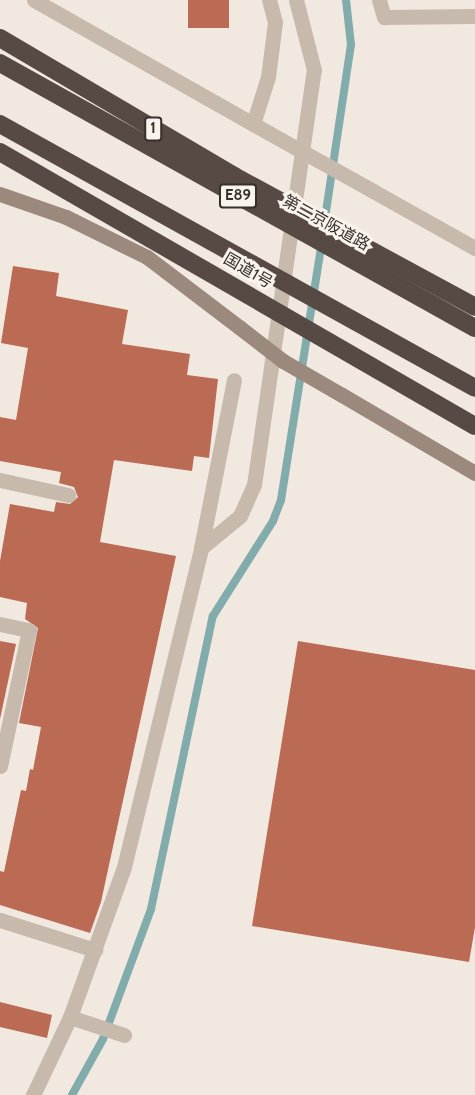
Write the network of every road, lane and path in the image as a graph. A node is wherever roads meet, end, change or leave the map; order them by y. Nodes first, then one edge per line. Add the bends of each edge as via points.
1 (34, 0) edge
2 (269, 0) edge
3 (296, 0) edge
4 (379, 0) edge
5 (475, 16) edge
6 (0, 38) edge
7 (0, 63) edge
8 (0, 124) edge
9 (253, 124) junction
10 (0, 152) edge
11 (0, 194) edge
12 (301, 213) junction
13 (475, 248) edge
14 (475, 307) edge
15 (286, 316) junction
16 (475, 328) edge
17 (234, 380) dead end
18 (475, 388) edge
19 (475, 426) edge
20 (475, 473) edge
21 (0, 480) edge
22 (68, 495) dead end
23 (201, 548) junction
24 (0, 624) edge
25 (3, 738) edge
26 (0, 766) edge
27 (0, 920) edge
28 (95, 950) junction
29 (70, 1017) junction
30 (124, 1035) dead end
31 (33, 1095) edge

1 - 9 street
2 - 9 street via 275,22 268,77
3 - 12 street via 314,70
4 - 5 street via 384,17
6 - 12 highway, 1
7 - 16 highway, 第二京阪道路 / E89, bridge
8 - 18 highway, bridge
9 - 13 street, bridge
10 - 15 highway, 国道1号
11 - 20 street, bridge via 66,217 147,257 283,361
12 - 14 highway, 1
12 - 15 street
15 - 19 highway, 国道1号
15 - 23 street via 254,485 240,516
17 - 23 street
21 - 22 street
23 - 28 street via 124,867
24 - 25 street via 29,630
25 - 26 street
27 - 28 street
28 - 29 street
29 - 30 street
29 - 31 street

